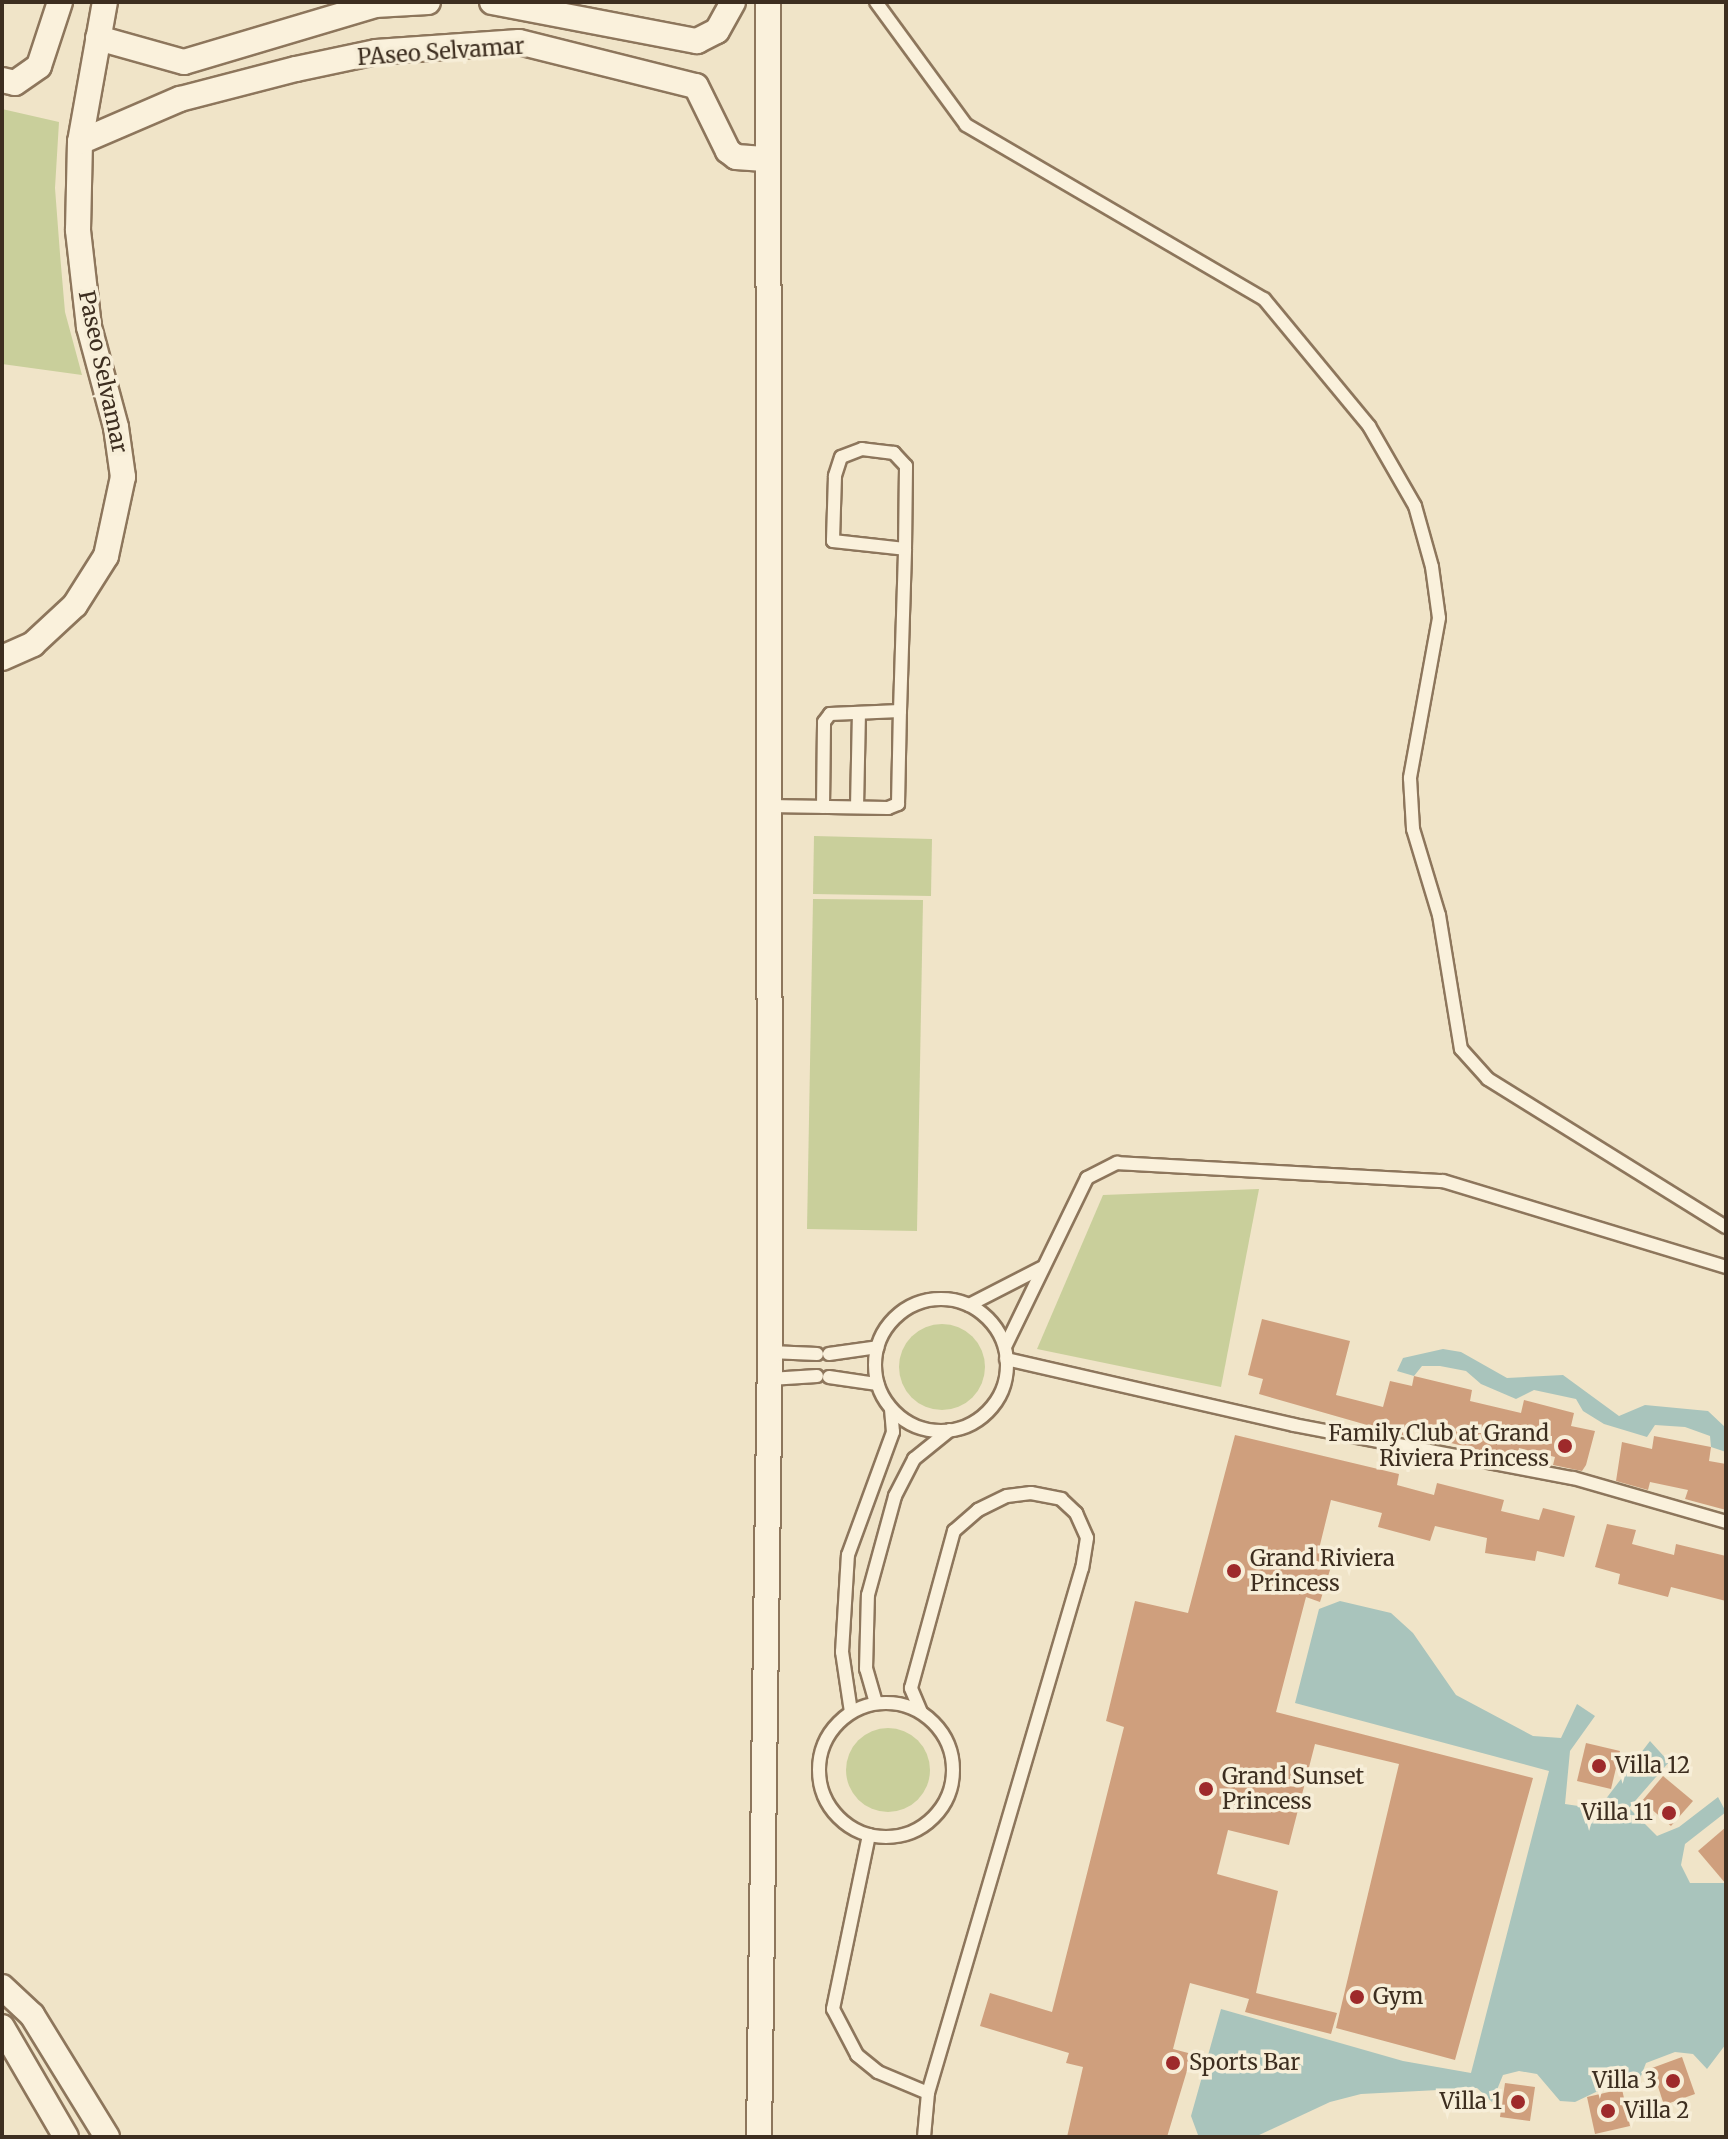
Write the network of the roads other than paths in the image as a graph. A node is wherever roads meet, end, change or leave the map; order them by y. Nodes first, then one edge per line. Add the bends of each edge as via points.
1 (60, 2) edge
2 (105, 2) edge
3 (428, 2) edge
4 (492, 2) edge
5 (733, 2) edge
6 (768, 2) edge
7 (876, 2) edge
8 (98, 38) junction
9 (2, 80) edge
10 (80, 142) junction
11 (768, 159) junction
12 (905, 549) junction
13 (2, 658) edge
14 (900, 711) junction
15 (859, 713) junction
16 (769, 806) junction
17 (823, 807) junction
18 (857, 807) junction
19 (1726, 1227) edge
20 (1726, 1267) edge
21 (1041, 1268) junction
22 (969, 1305) junction
23 (878, 1347) junction
24 (770, 1352) junction
25 (1006, 1353) junction
26 (770, 1379) junction
27 (877, 1384) junction
28 (891, 1410) junction
29 (950, 1430) junction
30 (1726, 1522) edge
31 (876, 1703) junction
32 (851, 1712) junction
33 (921, 1712) junction
34 (869, 1835) junction
35 (2, 1987) edge
36 (2, 2027) edge
37 (928, 2093) junction
38 (96, 2133) edge
39 (66, 2137) edge
40 (759, 2137) edge
41 (924, 2137) edge

1 - 9 street via 39,66 15,83
2 - 8 street, Paseo Selvamar
3 - 8 street, Paseo Selvamar via 375,5 184,62
4 - 5 street, Paseo Selvamar via 697,41 717,31
6 - 11 street
7 - 19 lane via 966,125 1264,299 1369,426 1415,506 1432,567 1439,618 1410,778 1413,829 1439,915 1461,1049 1488,1079
8 - 10 street, Paseo Selvamar
10 - 11 street, PAseo Selvamar via 180,99 296,69 376,52 519,42 696,86 728,151 736,157
10 - 13 street, Paseo Selvamar via 78,230 89,327 116,427 123,477 106,556 75,605 33,644
11 - 16 street
12 - 12 lane via 906,466 894,453 862,449 841,457 835,476 833,541
12 - 14 lane
14 - 15 lane
14 - 18 lane via 898,804
15 - 17 lane via 830,714 824,722
15 - 18 lane
16 - 17 lane
16 - 24 street
17 - 18 lane
20 - 21 lane via 1443,1181 1152,1161 1117,1163 1087,1178
21 - 22 lane
21 - 25 lane
22 - 23 lane via 939,1298 914,1305 885,1329
22 - 25 lane via 993,1323
23 - 24 lane via 823,1354
23 - 27 lane
24 - 26 street
25 - 29 lane via 999,1397 983,1416
25 - 30 lane via 1294,1425 1573,1478
26 - 27 lane via 823,1377
26 - 40 street
27 - 28 lane
28 - 29 lane via 927,1430
28 - 32 lane via 893,1432 848,1555 842,1652
29 - 31 lane via 914,1459 895,1496 868,1595 866,1669
31 - 32 lane
31 - 33 lane
32 - 34 lane via 827,1738 818,1772 833,1812
33 - 34 lane via 942,1731 952,1752 948,1799 914,1831 884,1838
33 - 37 lane via 911,1688 954,1531 978,1510 1007,1496 1031,1493 1061,1499 1076,1513 1087,1538 1082,1568
34 - 37 lane via 833,2009 857,2055 878,2072
35 - 38 street via 32,2015
36 - 39 street
37 - 41 lane

